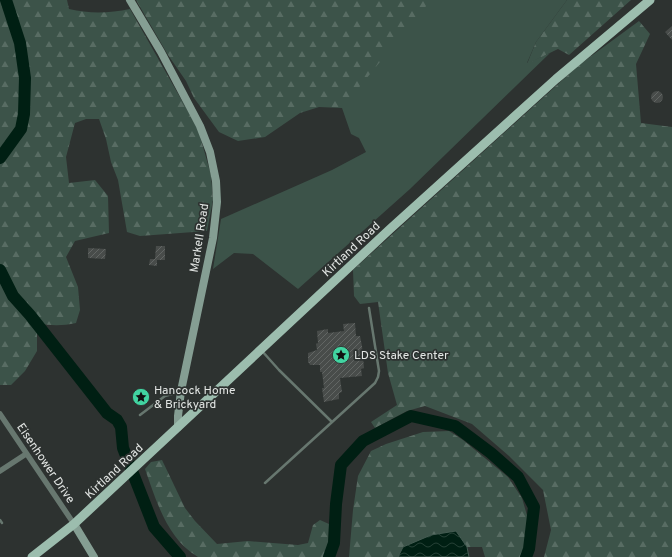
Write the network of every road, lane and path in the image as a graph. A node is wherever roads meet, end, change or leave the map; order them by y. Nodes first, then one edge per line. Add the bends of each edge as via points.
1 (130, 0) edge
2 (650, 0) edge
3 (369, 308) dead end
4 (261, 350) junction
5 (181, 391) junction
6 (0, 414) edge
7 (140, 414) dead end
8 (332, 422) junction
9 (178, 426) junction
10 (26, 454) junction
11 (0, 471) edge
12 (265, 483) dead end
13 (74, 524) junction
14 (32, 557) edge
15 (94, 557) edge

1 - 5 street, Markell Road via 200,126 210,152 216,181 217,202 213,238
2 - 4 main road, Kirtland Road via 556,79
3 - 8 lane via 378,377 375,383
4 - 8 lane
4 - 9 main road, Kirtland Road
5 - 7 lane via 165,396
5 - 9 street, Markell Road
6 - 10 street, Eisenhower Drive
8 - 12 lane
9 - 13 main road, Kirtland Road
10 - 11 street
10 - 13 street, Eisenhower Drive
13 - 14 main road, Kirtland Road
13 - 15 street

